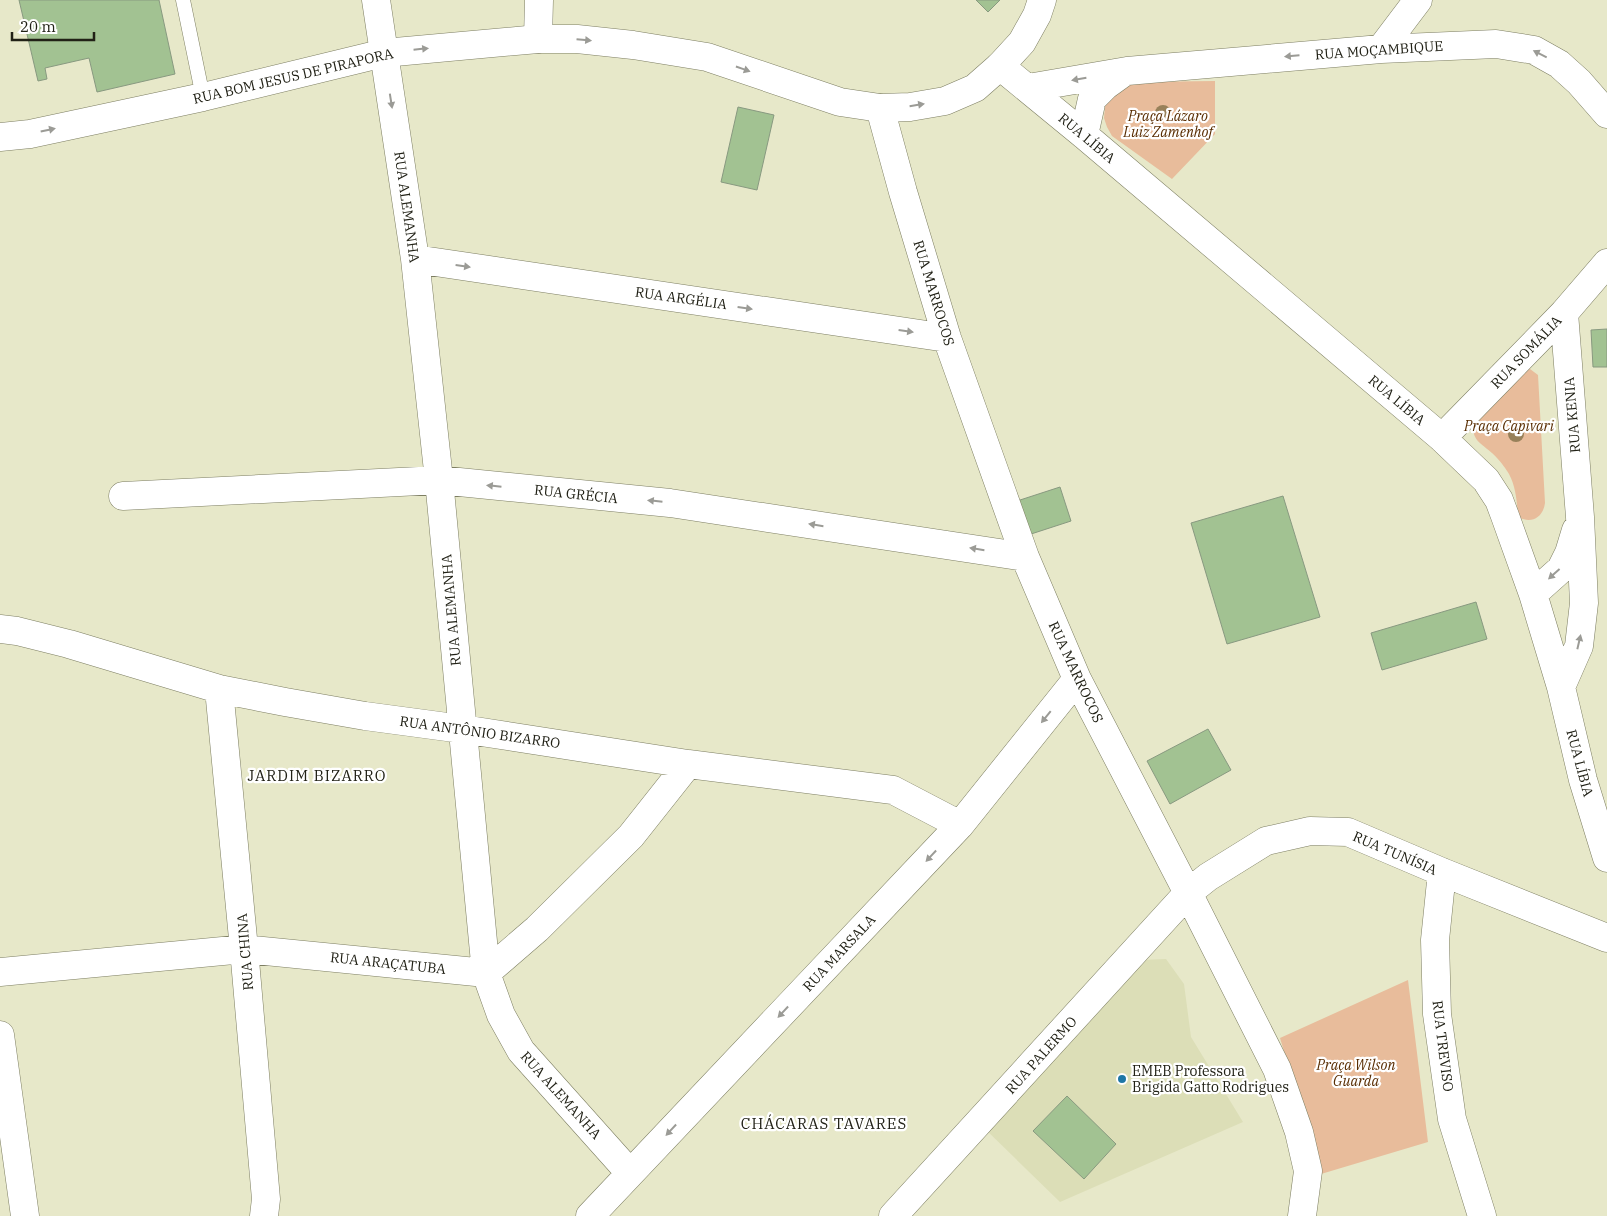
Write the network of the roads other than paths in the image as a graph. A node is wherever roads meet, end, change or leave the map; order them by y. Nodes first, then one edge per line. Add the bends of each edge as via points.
1 (183, 0) edge
2 (376, 0) edge
3 (539, 0) edge
4 (1042, 0) edge
5 (1418, 0) edge
6 (538, 39) junction
7 (1381, 49) junction
8 (384, 53) junction
9 (1000, 66) junction
10 (1127, 70) junction
11 (1028, 88) junction
12 (203, 97) junction
13 (880, 108) junction
14 (1607, 114) edge
15 (1084, 135) junction
16 (0, 138) edge
17 (415, 259) junction
18 (1607, 262) edge
19 (1564, 313) junction
20 (947, 338) junction
21 (1442, 438) junction
22 (439, 480) junction
23 (122, 496) dead end
24 (1580, 516) junction
25 (1025, 556) junction
26 (1532, 594) junction
27 (0, 629) edge
28 (1077, 680) junction
29 (1561, 687) junction
30 (219, 689) junction
31 (462, 729) junction
32 (688, 764) junction
33 (960, 825) junction
34 (1607, 858) edge
35 (1442, 872) junction
36 (1188, 893) junction
37 (1607, 938) edge
38 (244, 949) junction
39 (0, 972) edge
40 (486, 973) junction
41 (0, 1035) edge
42 (630, 1173) junction
43 (25, 1216) edge
44 (264, 1216) edge
45 (590, 1216) edge
46 (893, 1216) edge
47 (1302, 1216) edge
48 (1482, 1216) edge

1 - 12 lane
2 - 8 street, RUA ALEMANHA
3 - 6 street
4 - 9 street, RUA BOM JESUS DE PIRAPORA via 1022,42
5 - 7 street
8 -> 6 street, RUA BOM JESUS DE PIRAPORA
6 -> 13 street, RUA BOM JESUS DE PIRAPORA via 624,44 707,57 840,102
7 -> 10 street, RUA MOÇAMBIQUE
14 -> 7 street, RUA MOÇAMBIQUE via 1559,64 1534,50 1496,44
8 - 12 street, RUA BOM JESUS DE PIRAPORA
8 -> 17 street, RUA ALEMANHA
9 - 11 street, RUA LÍBIA
13 -> 9 street, RUA BOM JESUS DE PIRAPORA via 945,101 975,88
10 -> 11 street, RUA MOÇAMBIQUE
10 - 15 street via 1092,98
11 - 15 street, RUA LÍBIA
16 -> 12 street, RUA BOM JESUS DE PIRAPORA
13 - 20 street, RUA MARROCOS
15 - 21 street, RUA LÍBIA
17 -> 20 street, RUA ARGÉLIA
17 - 22 street, RUA ALEMANHA
18 - 19 street, RUA SOMÁLIA
19 - 21 street, RUA SOMÁLIA
19 - 24 street, RUA KENIA
20 - 25 street, RUA MARROCOS
21 - 26 street, RUA LÍBIA via 1486,480 1499,500
22 - 23 street, RUA GRÉCIA
25 -> 22 street, RUA GRÉCIA via 670,503
22 - 31 street, RUA ALEMANHA
24 -> 26 street, RUA KENIA via 1561,569
29 -> 24 street, RUA KENIA via 1579,646 1584,604
25 - 28 street, RUA MARROCOS
26 - 29 street, RUA LÍBIA
27 - 30 street, RUA ANTÔNIO BIZARRO via 69,644
28 -> 33 street, RUA MARSALA
28 - 36 street, RUA MARROCOS
29 - 34 street, RUA LÍBIA via 1583,780
30 - 31 street, RUA ANTÔNIO BIZARRO via 364,716
30 - 38 street, RUA CHINA
31 - 32 street, RUA ANTÔNIO BIZARRO
31 - 40 street, RUA ALEMANHA
32 - 33 street, RUA ANTÔNIO BIZARRO via 893,790
32 - 40 street via 631,836
33 -> 42 street, RUA MARSALA
35 - 36 street, RUA TUNÍSIA via 1348,832 1310,831 1266,841
35 - 37 street, RUA TUNÍSIA
35 - 48 street, RUA TREVISO via 1435,940 1437,1014 1452,1119
36 - 46 street, RUA PALERMO
36 - 47 street, RUA MARROCOS via 1276,1069 1299,1132 1308,1171
38 - 39 street, RUA ARAÇATUBA
38 - 40 street, RUA ARAÇATUBA
38 - 44 street, RUA CHINA via 266,1199
40 - 42 street, RUA ALEMANHA via 501,1015 521,1051
41 - 43 street
42 - 45 street, RUA MARSALA

